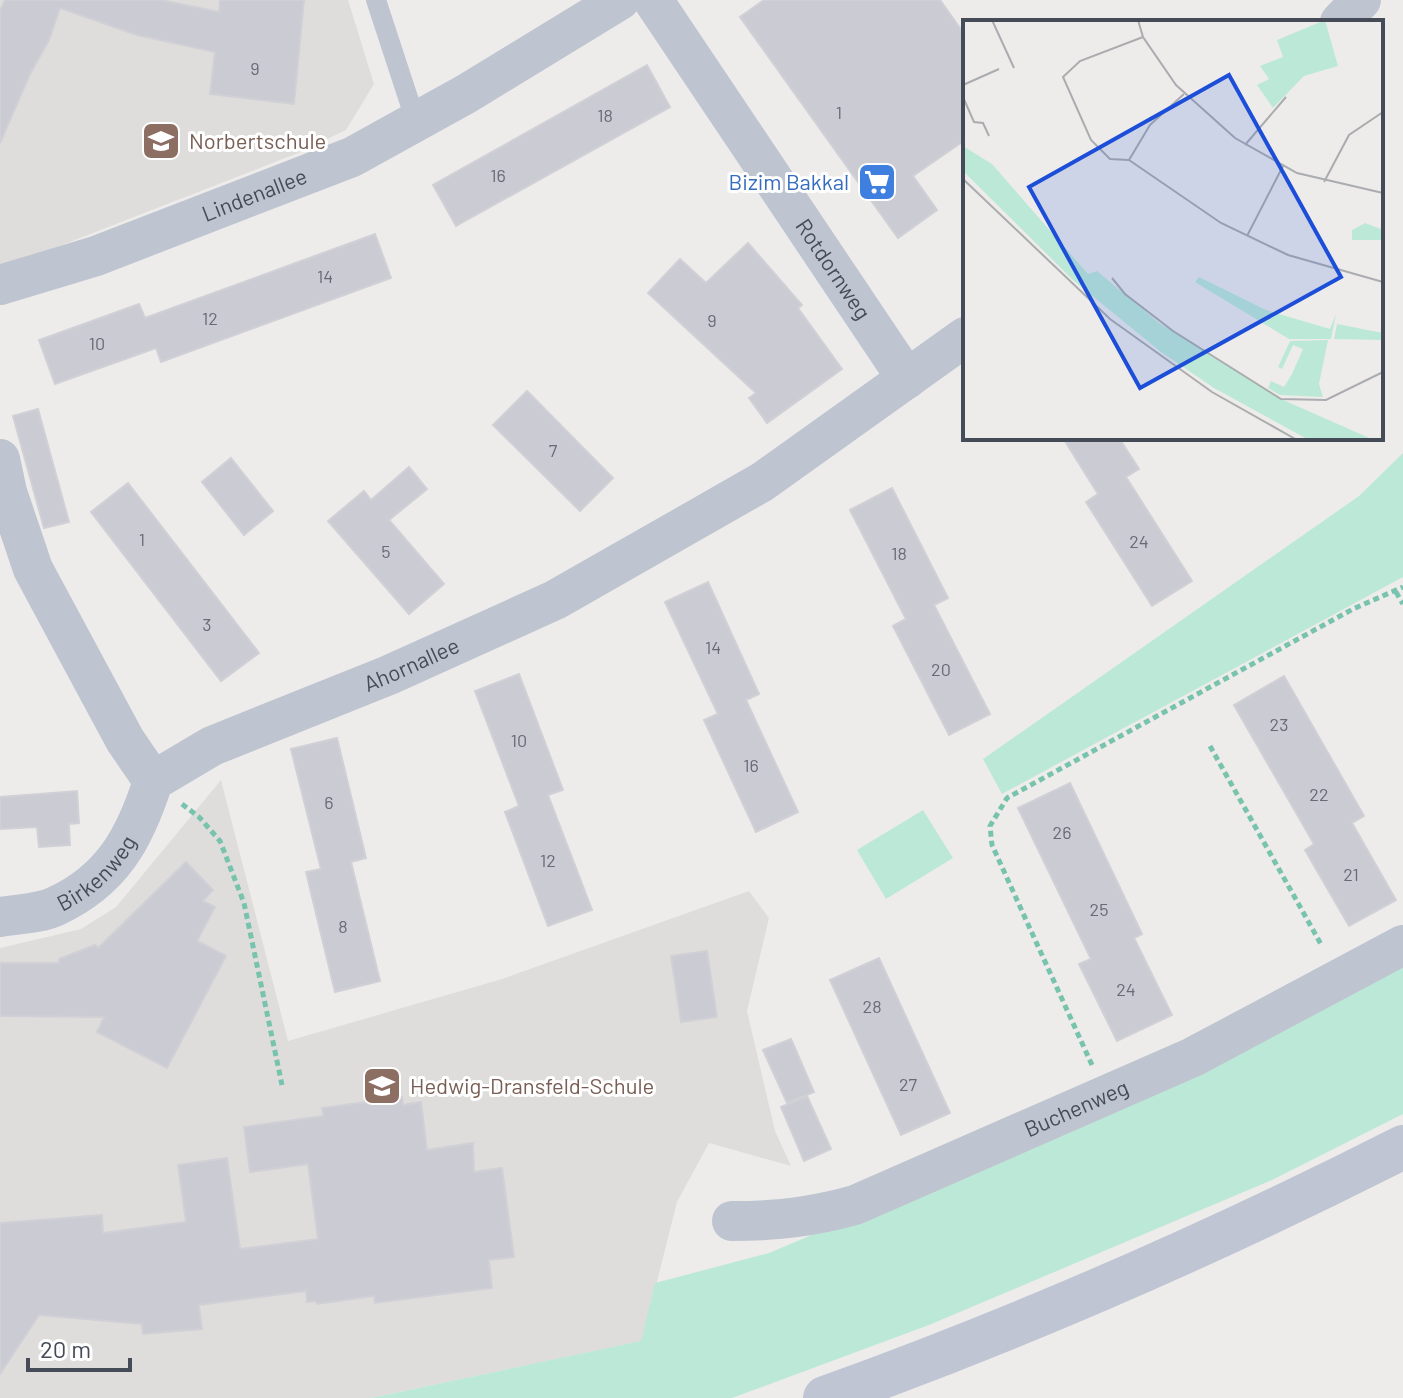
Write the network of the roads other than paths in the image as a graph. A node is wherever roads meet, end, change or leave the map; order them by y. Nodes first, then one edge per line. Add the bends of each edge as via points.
1 (376, 0) edge
2 (620, 0) edge
3 (653, 0) edge
4 (1361, 0) edge
5 (1342, 20) edge
6 (416, 122) junction
7 (0, 285) edge
8 (963, 338) edge
9 (907, 379) junction
10 (0, 459) edge
11 (153, 781) junction
12 (0, 917) edge
13 (1403, 945) edge
14 (1403, 1147) edge
15 (732, 1221) dead end
16 (825, 1398) edge

1 - 6 lane
2 - 6 street, Lindenallee
3 - 9 street, Rotdornweg
4 - 5 street
6 - 7 street, Lindenallee via 338,163 96,256
8 - 9 street, Ahornallee
9 - 11 street, Ahornallee via 751,489 555,600 212,746
10 - 11 street via 33,569 125,740
11 - 12 street, Birkenweg via 128,845 94,883 54,907
13 - 15 street, Buchenweg via 1193,1057 855,1205 778,1221
14 - 16 main road via 1289,1205 957,1350

